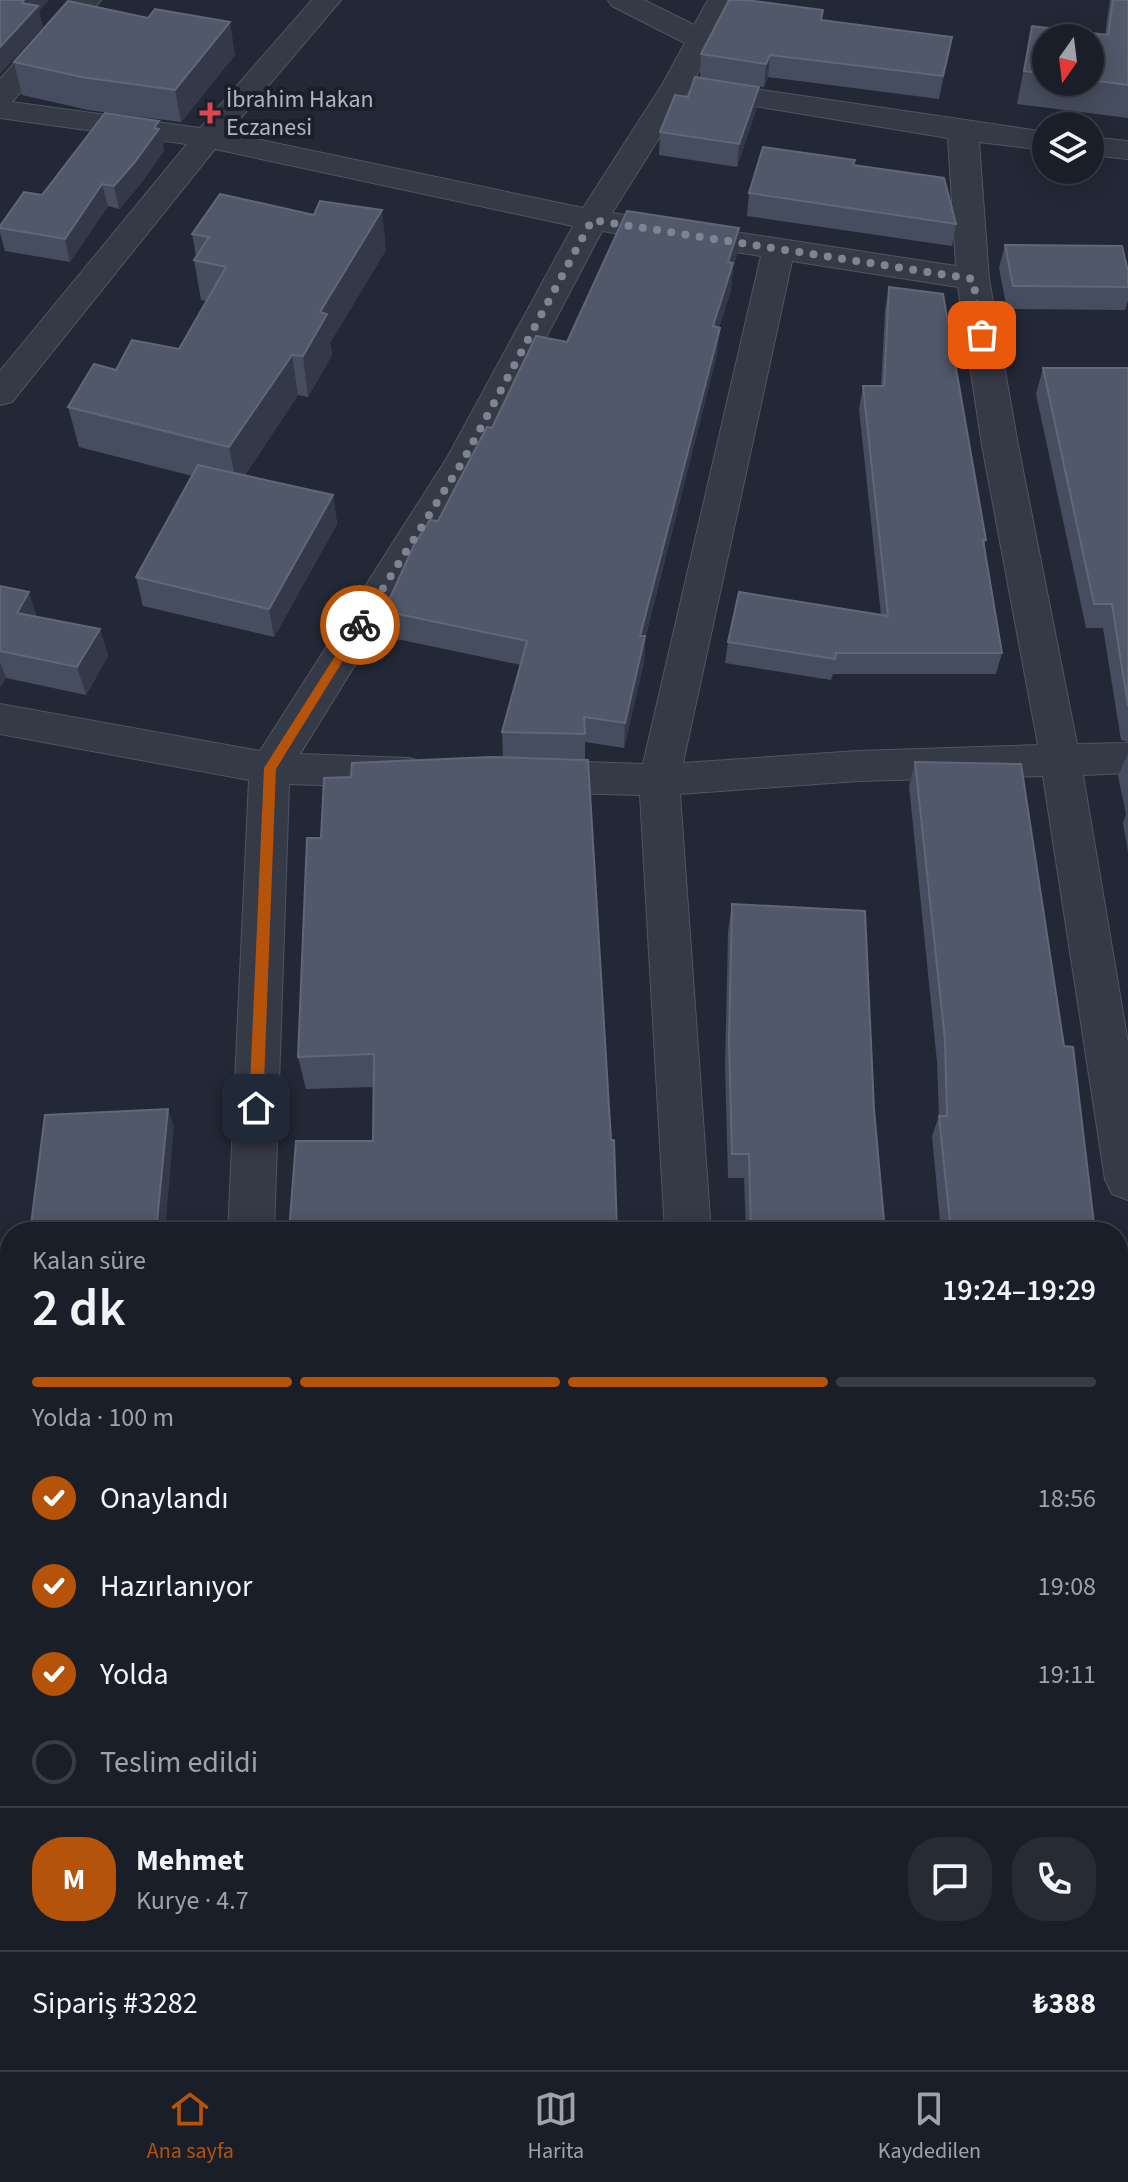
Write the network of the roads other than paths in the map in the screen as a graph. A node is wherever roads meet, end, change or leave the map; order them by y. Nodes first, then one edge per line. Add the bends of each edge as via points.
1 (87, 0) edge
2 (327, 0) edge
3 (622, 0) edge
4 (722, 0) edge
5 (702, 40) junction
6 (677, 85) junction
7 (0, 97) edge
8 (0, 109) edge
9 (963, 131) junction
10 (208, 138) junction
11 (1032, 139) edge
12 (1104, 147) edge
13 (1128, 150) edge
14 (592, 220) junction
15 (778, 251) junction
16 (973, 279) junction
17 (0, 394) edge
18 (0, 719) edge
19 (1128, 758) edge
20 (1060, 759) junction
21 (270, 768) junction
22 (441, 774) edge
23 (488, 775) edge
24 (659, 780) junction
25 (1128, 1179) edge
26 (251, 1222) edge
27 (687, 1222) edge

1 - 7 street
2 - 10 street
3 - 5 street
4 - 5 street
5 - 6 street
6 - 9 street
6 - 14 street
8 - 10 street
9 - 11 street
9 - 16 street
10 - 14 street
10 - 17 street
12 - 13 street
14 - 15 street
14 - 21 street via 463,461
15 - 16 street
15 - 24 street
16 - 20 street
18 - 21 street
19 - 20 street
20 - 24 street
20 - 25 street
21 - 22 street
21 - 26 street
23 - 24 street
24 - 27 street

